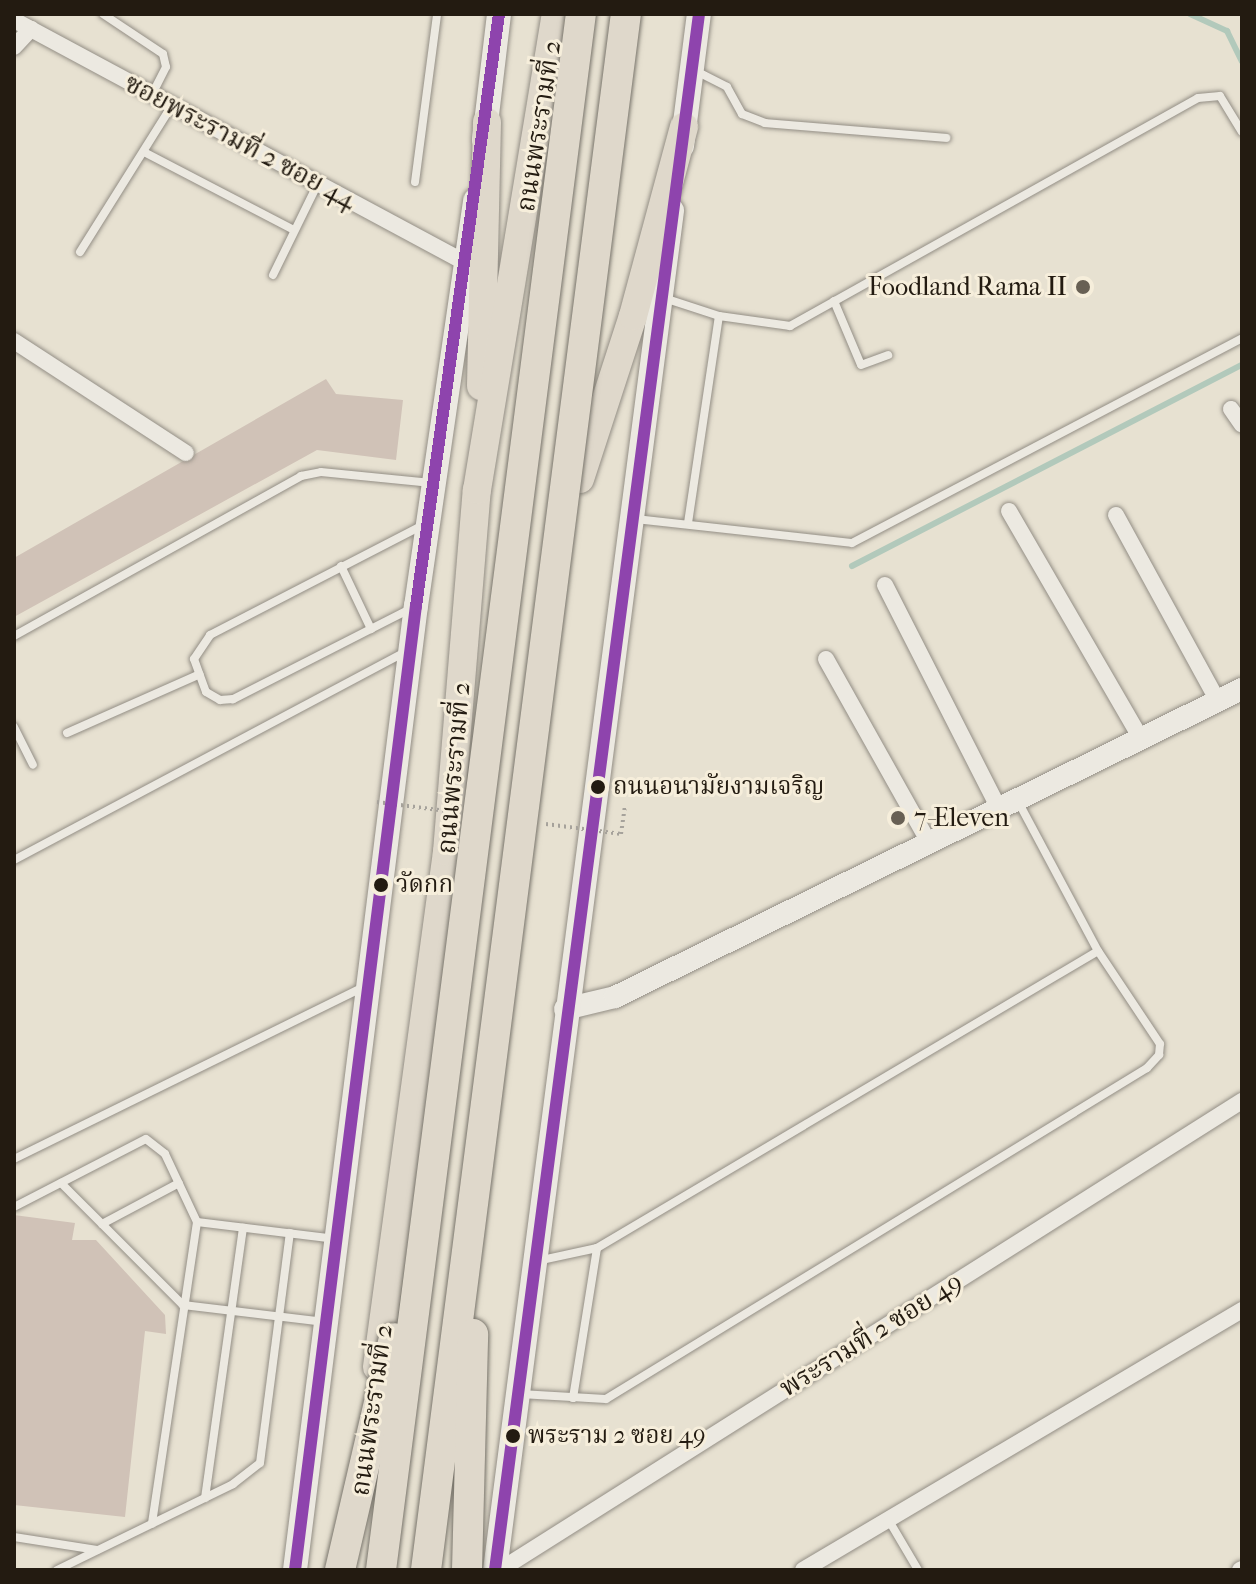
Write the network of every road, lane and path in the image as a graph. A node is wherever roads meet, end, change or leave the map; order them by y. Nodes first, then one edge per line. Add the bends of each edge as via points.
1 (103, 14) edge
2 (437, 14) edge
3 (499, 14) edge
4 (556, 14) edge
5 (581, 14) edge
6 (627, 14) edge
7 (699, 14) edge
8 (14, 20) edge
9 (31, 29) junction
10 (14, 47) edge
11 (694, 69) junction
12 (152, 95) junction
13 (171, 107) junction
14 (487, 122) junction
15 (684, 127) junction
16 (1242, 132) edge
17 (946, 138) dead end
18 (144, 152) junction
19 (415, 182) dead end
20 (318, 183) junction
21 (294, 230) junction
22 (80, 252) dead end
23 (466, 263) junction
24 (273, 275) dead end
25 (659, 296) junction
26 (834, 301) junction
27 (719, 316) junction
28 (1242, 338) edge
29 (14, 341) edge
30 (888, 355) dead end
31 (1231, 409) dead end
32 (1242, 425) edge
33 (186, 453) dead end
34 (580, 479) junction
35 (434, 483) junction
36 (477, 490) junction
37 (1009, 511) dead end
38 (1116, 515) dead end
39 (631, 518) junction
40 (429, 522) junction
41 (688, 523) junction
42 (341, 566) junction
43 (885, 585) dead end
44 (416, 606) junction
45 (371, 629) junction
46 (14, 636) edge
47 (411, 649) junction
48 (826, 659) dead end
49 (200, 674) junction
50 (1242, 689) edge
51 (1218, 701) junction
52 (14, 727) edge
53 (67, 733) dead end
54 (1141, 739) junction
55 (33, 765) dead end
56 (1008, 805) junction
57 (625, 807) dead end
58 (621, 834) dead end
59 (930, 844) junction
60 (14, 860) edge
61 (1098, 951) junction
62 (368, 984) junction
63 (565, 1009) junction
64 (1242, 1101) edge
65 (14, 1159) edge
66 (61, 1183) junction
67 (179, 1183) junction
68 (429, 1196) junction
69 (474, 1200) junction
70 (14, 1207) edge
71 (197, 1222) junction
72 (102, 1224) junction
73 (243, 1228) junction
74 (290, 1233) junction
75 (336, 1239) junction
76 (597, 1248) junction
77 (533, 1262) junction
78 (183, 1305) junction
79 (1242, 1310) edge
80 (234, 1311) junction
81 (281, 1317) junction
82 (325, 1322) junction
83 (517, 1394) junction
84 (573, 1398) junction
85 (205, 1498) junction
86 (887, 1518) junction
87 (152, 1524) junction
88 (14, 1537) edge
89 (98, 1550) junction
90 (57, 1570) edge
91 (295, 1570) edge
92 (340, 1570) edge
93 (350, 1570) edge
94 (381, 1570) edge
95 (426, 1570) edge
96 (434, 1570) edge
97 (467, 1570) edge
98 (498, 1570) edge
99 (803, 1570) edge
100 (918, 1570) edge

1 - 12 lane via 163,54 166,67
2 - 19 lane
3 - 14 main road, ถนนพระรามที่ 2
4 - 36 highway, ถนนพระรามที่ 2
5 - 68 highway, bridge
6 - 34 highway via 583,364
6 - 69 highway, bridge
7 - 11 main road
8 - 9 street, ซอยพระรามที่ 2 ซอย 44
9 - 10 street
9 - 12 street, ซอยพระรามที่ 2 ซอย 44
11 - 15 main road
11 - 17 lane via 727,87 742,114 765,123
12 - 13 street, ซอยพระรามที่ 2 ซอย 44
13 - 18 lane
13 - 20 street, ซอยพระรามที่ 2 ซอย 44
14 - 23 main road, ถนนพระรามที่ 2
14 - 36 highway
15 - 25 main road
15 - 34 highway via 633,316
16 - 26 lane via 1220,96 1198,98
18 - 21 lane
18 - 22 lane
20 - 21 lane
20 - 23 street, ซอยพระรามที่ 2 ซอย 44
21 - 24 lane
23 - 35 main road, ถนนพระรามที่ 2
25 - 27 lane
25 - 39 main road
26 - 27 lane via 790,326
26 - 30 lane via 861,365
27 - 41 lane
28 - 41 lane via 852,543
29 - 33 street
31 - 32 street
34 - 96 highway via 546,671
35 - 40 main road, ถนนพระรามที่ 2
35 - 46 lane via 310,473
36 - 93 highway, ถนนพระรามที่ 2 via 447,852
37 - 54 street
38 - 51 street
39 - 41 lane
39 - 63 main road
40 - 42 lane
40 - 44 main road, ถนนพระรามที่ 2
42 - 45 lane
42 - 49 lane via 210,635 194,659
43 - 56 street
44 - 45 lane
44 - 47 main road, ถนนพระรามที่ 2
45 - 49 lane via 233,699 220,700 206,692
47 - 60 lane
47 - 62 main road, ถนนพระรามที่ 2
48 - 59 street
49 - 53 lane
50 - 51 street
51 - 54 street
52 - 55 lane
54 - 56 street
56 - 59 street
56 - 61 lane
57 - 58 path
59 - 63 street via 615,997
61 - 76 lane
61 - 84 lane via 1160,1044 1159,1055 1147,1068 606,1399
62 - 65 lane via 188,1068
62 - 75 main road, ถนนพระรามที่ 2
63 - 77 main road
64 - 98 street, พระรามที่ 2 ซอย 49
66 - 67 lane via 146,1139 165,1154
66 - 70 lane
66 - 72 lane
67 - 71 lane
67 - 72 lane
68 - 92 highway, bridge
68 - 94 highway, bridge
69 - 95 highway, bridge
69 - 97 highway, bridge
71 - 73 lane
71 - 78 lane
72 - 78 lane
73 - 74 lane
73 - 80 lane
74 - 75 lane
74 - 81 lane
75 - 82 main road, ถนนพระรามที่ 2
76 - 77 lane
76 - 84 lane
77 - 83 main road
78 - 80 lane
78 - 87 lane
79 - 86 street
80 - 81 lane
80 - 85 lane
81 - 82 lane
81 - 85 lane via 260,1463
82 - 91 main road, ถนนพระรามที่ 2
83 - 84 lane
83 - 98 main road
85 - 87 lane
86 - 99 street
86 - 100 lane
87 - 89 lane
88 - 89 lane
89 - 90 lane

